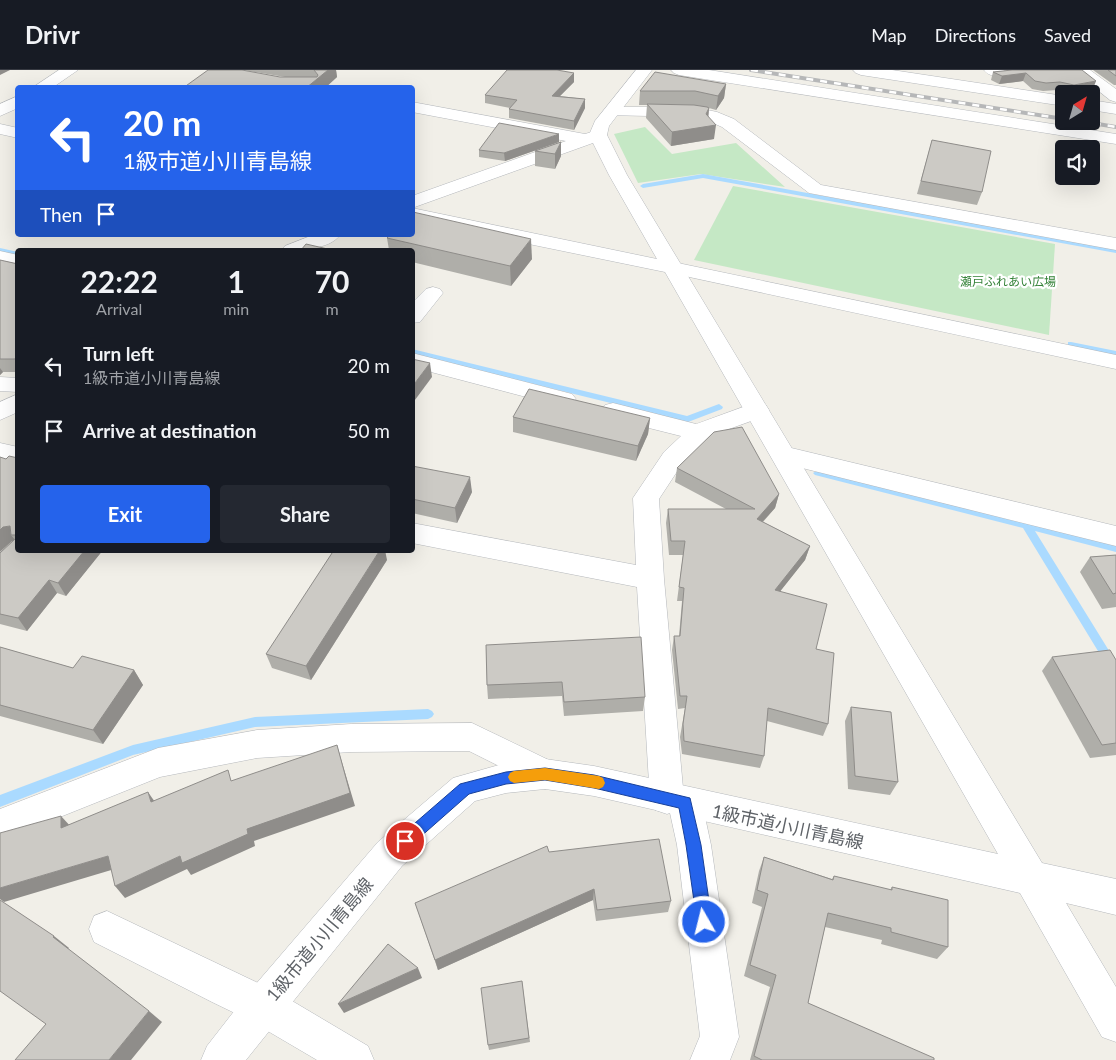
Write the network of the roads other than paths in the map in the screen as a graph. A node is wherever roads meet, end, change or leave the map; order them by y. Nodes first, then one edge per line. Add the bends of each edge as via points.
1 (70, 70) edge
2 (644, 70) edge
3 (679, 70) edge
4 (861, 70) edge
5 (1080, 70) edge
6 (1001, 71) edge
7 (921, 80) junction
8 (45, 85) edge
9 (1116, 97) edge
10 (1055, 100) edge
11 (15, 103) edge
12 (1100, 106) edge
13 (415, 107) edge
14 (1116, 109) edge
15 (0, 111) edge
16 (611, 112) junction
17 (0, 129) edge
18 (15, 132) edge
19 (592, 137) junction
20 (1116, 139) edge
21 (415, 202) edge
22 (415, 215) edge
23 (325, 237) edge
24 (1116, 244) edge
25 (297, 248) edge
26 (0, 257) edge
27 (15, 260) edge
28 (674, 268) junction
29 (433, 293) dead end
30 (415, 314) edge
31 (415, 361) edge
32 (1116, 362) edge
33 (0, 384) edge
34 (15, 385) edge
35 (15, 404) edge
36 (756, 410) junction
37 (0, 412) edge
38 (699, 433) junction
39 (0, 452) edge
40 (15, 455) edge
41 (783, 455) junction
42 (415, 534) edge
43 (1116, 536) edge
44 (650, 579) junction
45 (545, 774) junction
46 (676, 801) junction
47 (0, 825) edge
48 (1032, 880) junction
49 (1116, 897) edge
50 (107, 929) dead end
51 (263, 1006) junction
52 (1116, 1023) edge
53 (222, 1060) edge
54 (354, 1060) edge
55 (710, 1060) edge

1 - 8 street
2 - 16 street
3 - 20 street
4 - 7 street
5 - 9 street
6 - 7 street
7 - 10 street
11 - 15 street
12 - 14 street
13 - 19 street
16 - 19 street
16 - 24 street via 693,112 711,116 728,123 816,189
17 - 18 street
19 - 21 street
19 - 28 street
22 - 28 street
23 - 25 street
26 - 27 street
28 - 32 street
28 - 36 street
29 - 30 street
31 - 38 street
33 - 34 street
35 - 37 street
36 - 38 street
36 - 41 street
38 - 44 street via 673,458 646,498
39 - 40 street
41 - 43 street
41 - 48 street
42 - 44 street
44 - 46 street
45 - 46 street, 1級市道小川青島線
45 - 47 street via 472,737 351,738 257,744 158,763
45 - 51 street, 1級市道小川青島線 via 506,778 465,789 390,854
46 - 48 street, 1級市道小川青島線
46 - 55 street via 694,845 720,1037
48 - 49 street, 1級市道小川青島線
48 - 52 street
50 - 51 street
51 - 53 street, 1級市道小川青島線
51 - 54 street

